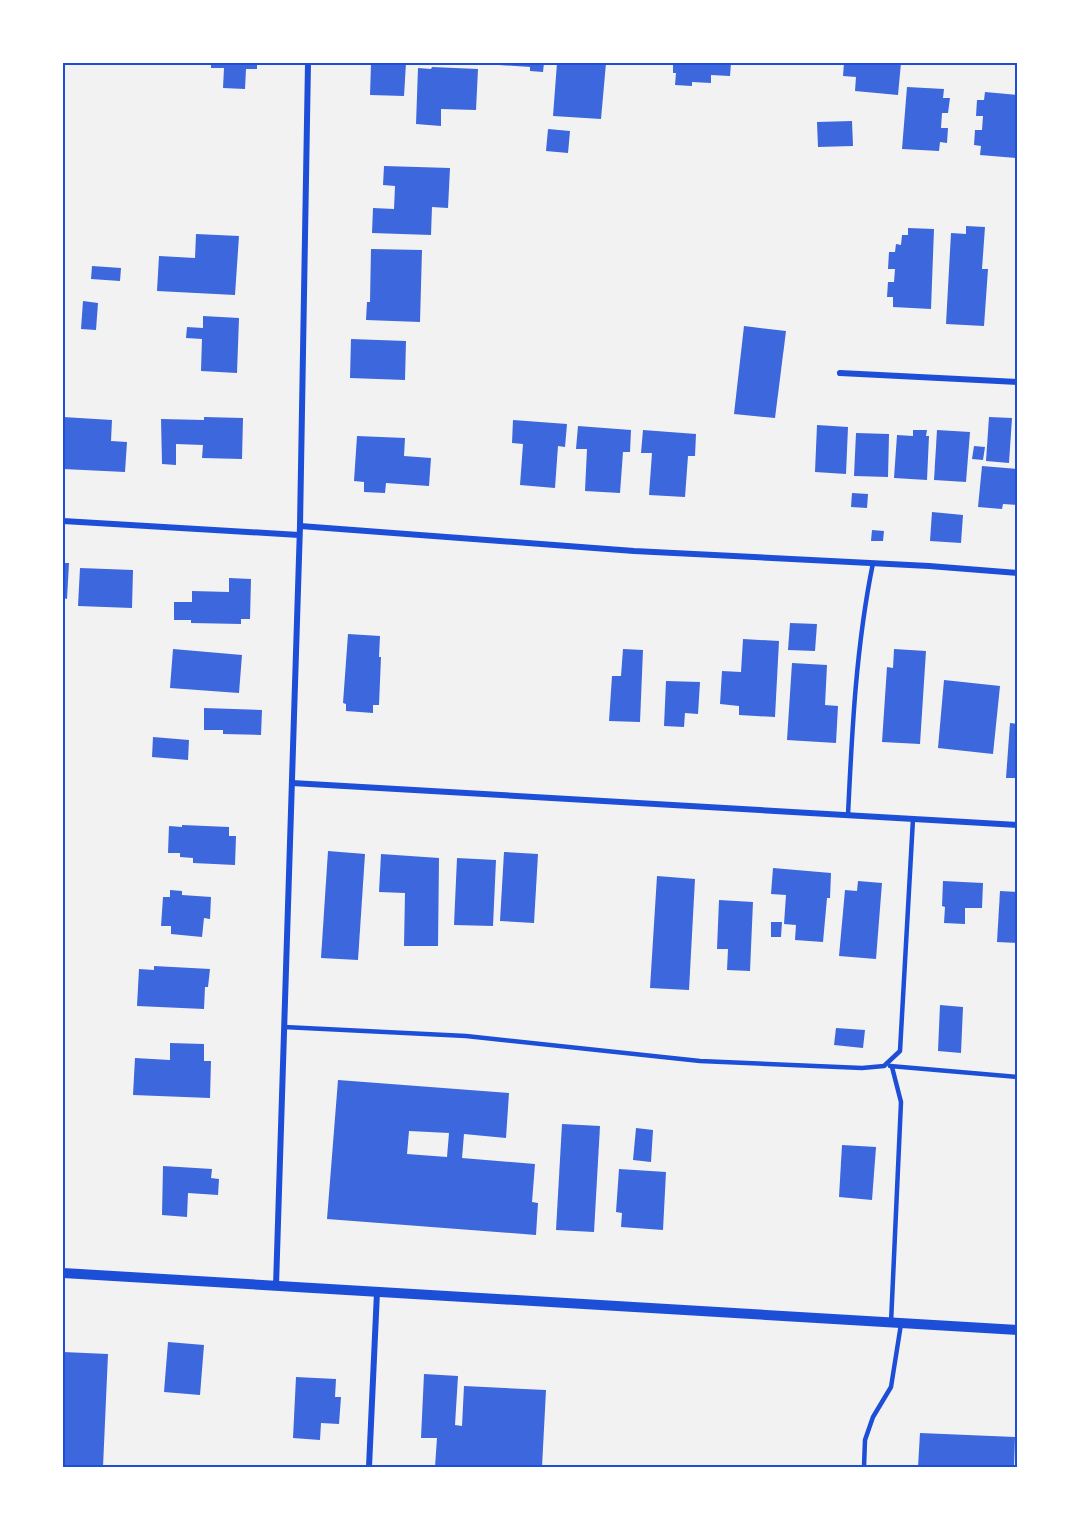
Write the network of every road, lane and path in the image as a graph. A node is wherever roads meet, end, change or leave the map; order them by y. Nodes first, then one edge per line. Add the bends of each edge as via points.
1 (309, 63) edge
2 (840, 373) dead end
3 (1018, 382) edge
4 (63, 521) edge
5 (300, 526) junction
6 (299, 535) junction
7 (873, 563) junction
8 (1018, 573) edge
9 (292, 783) junction
10 (848, 815) junction
11 (913, 819) junction
12 (1018, 825) edge
13 (284, 1027) junction
14 (884, 1066) junction
15 (892, 1067) junction
16 (1018, 1077) edge
17 (63, 1273) edge
18 (276, 1286) junction
19 (377, 1292) junction
20 (896, 1324) junction
21 (1018, 1330) edge
22 (369, 1467) edge
23 (864, 1467) edge

1 - 5 street
2 - 3 street
4 - 6 street
5 - 6 street
5 - 7 street via 634,551
6 - 9 street
7 - 8 street
7 - 10 lane via 863,610
9 - 10 street
9 - 13 street
10 - 11 street
11 - 12 street
11 - 14 lane via 900,1051
13 - 14 lane via 466,1036 700,1061
13 - 18 street
14 - 15 lane
15 - 16 lane
15 - 20 lane via 901,1102
17 - 18 street
18 - 19 street
19 - 20 street
19 - 22 street
20 - 21 street
20 - 23 lane via 891,1387 873,1417

